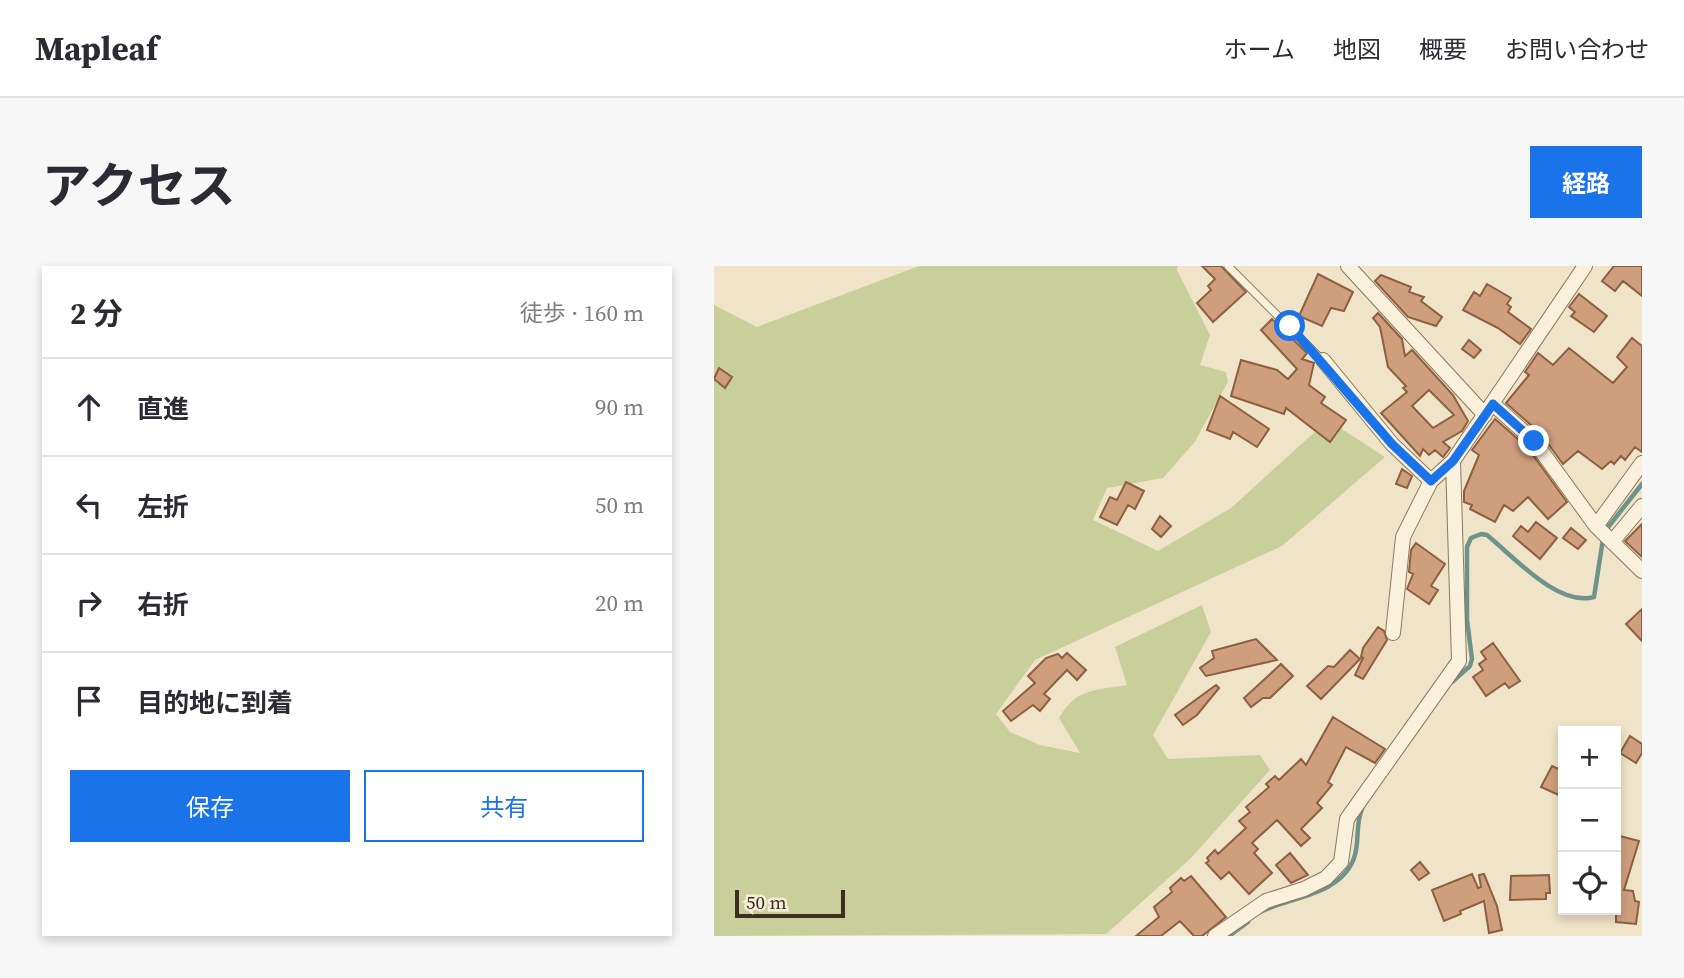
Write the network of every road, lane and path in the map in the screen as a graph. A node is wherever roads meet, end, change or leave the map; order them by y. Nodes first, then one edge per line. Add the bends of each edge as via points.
1 (1228, 266) edge
2 (1348, 266) edge
3 (1585, 266) edge
4 (1323, 360) joint
5 (1489, 410) junction
6 (1453, 461) junction
7 (1642, 463) edge
8 (1431, 481) junction
9 (1642, 506) edge
10 (1605, 534) junction
11 (1642, 571) edge
12 (1393, 633) dead end
13 (1215, 936) edge

1 - 4 lane
2 - 5 street
3 - 5 street
4 - 8 street via 1392,444
5 - 6 street
5 - 10 street via 1534,441
6 - 8 street
6 - 13 street via 1459,661 1347,819 1341,862 1326,878 1266,901
7 - 10 street
8 - 12 street via 1403,537
9 - 10 street
10 - 11 street

